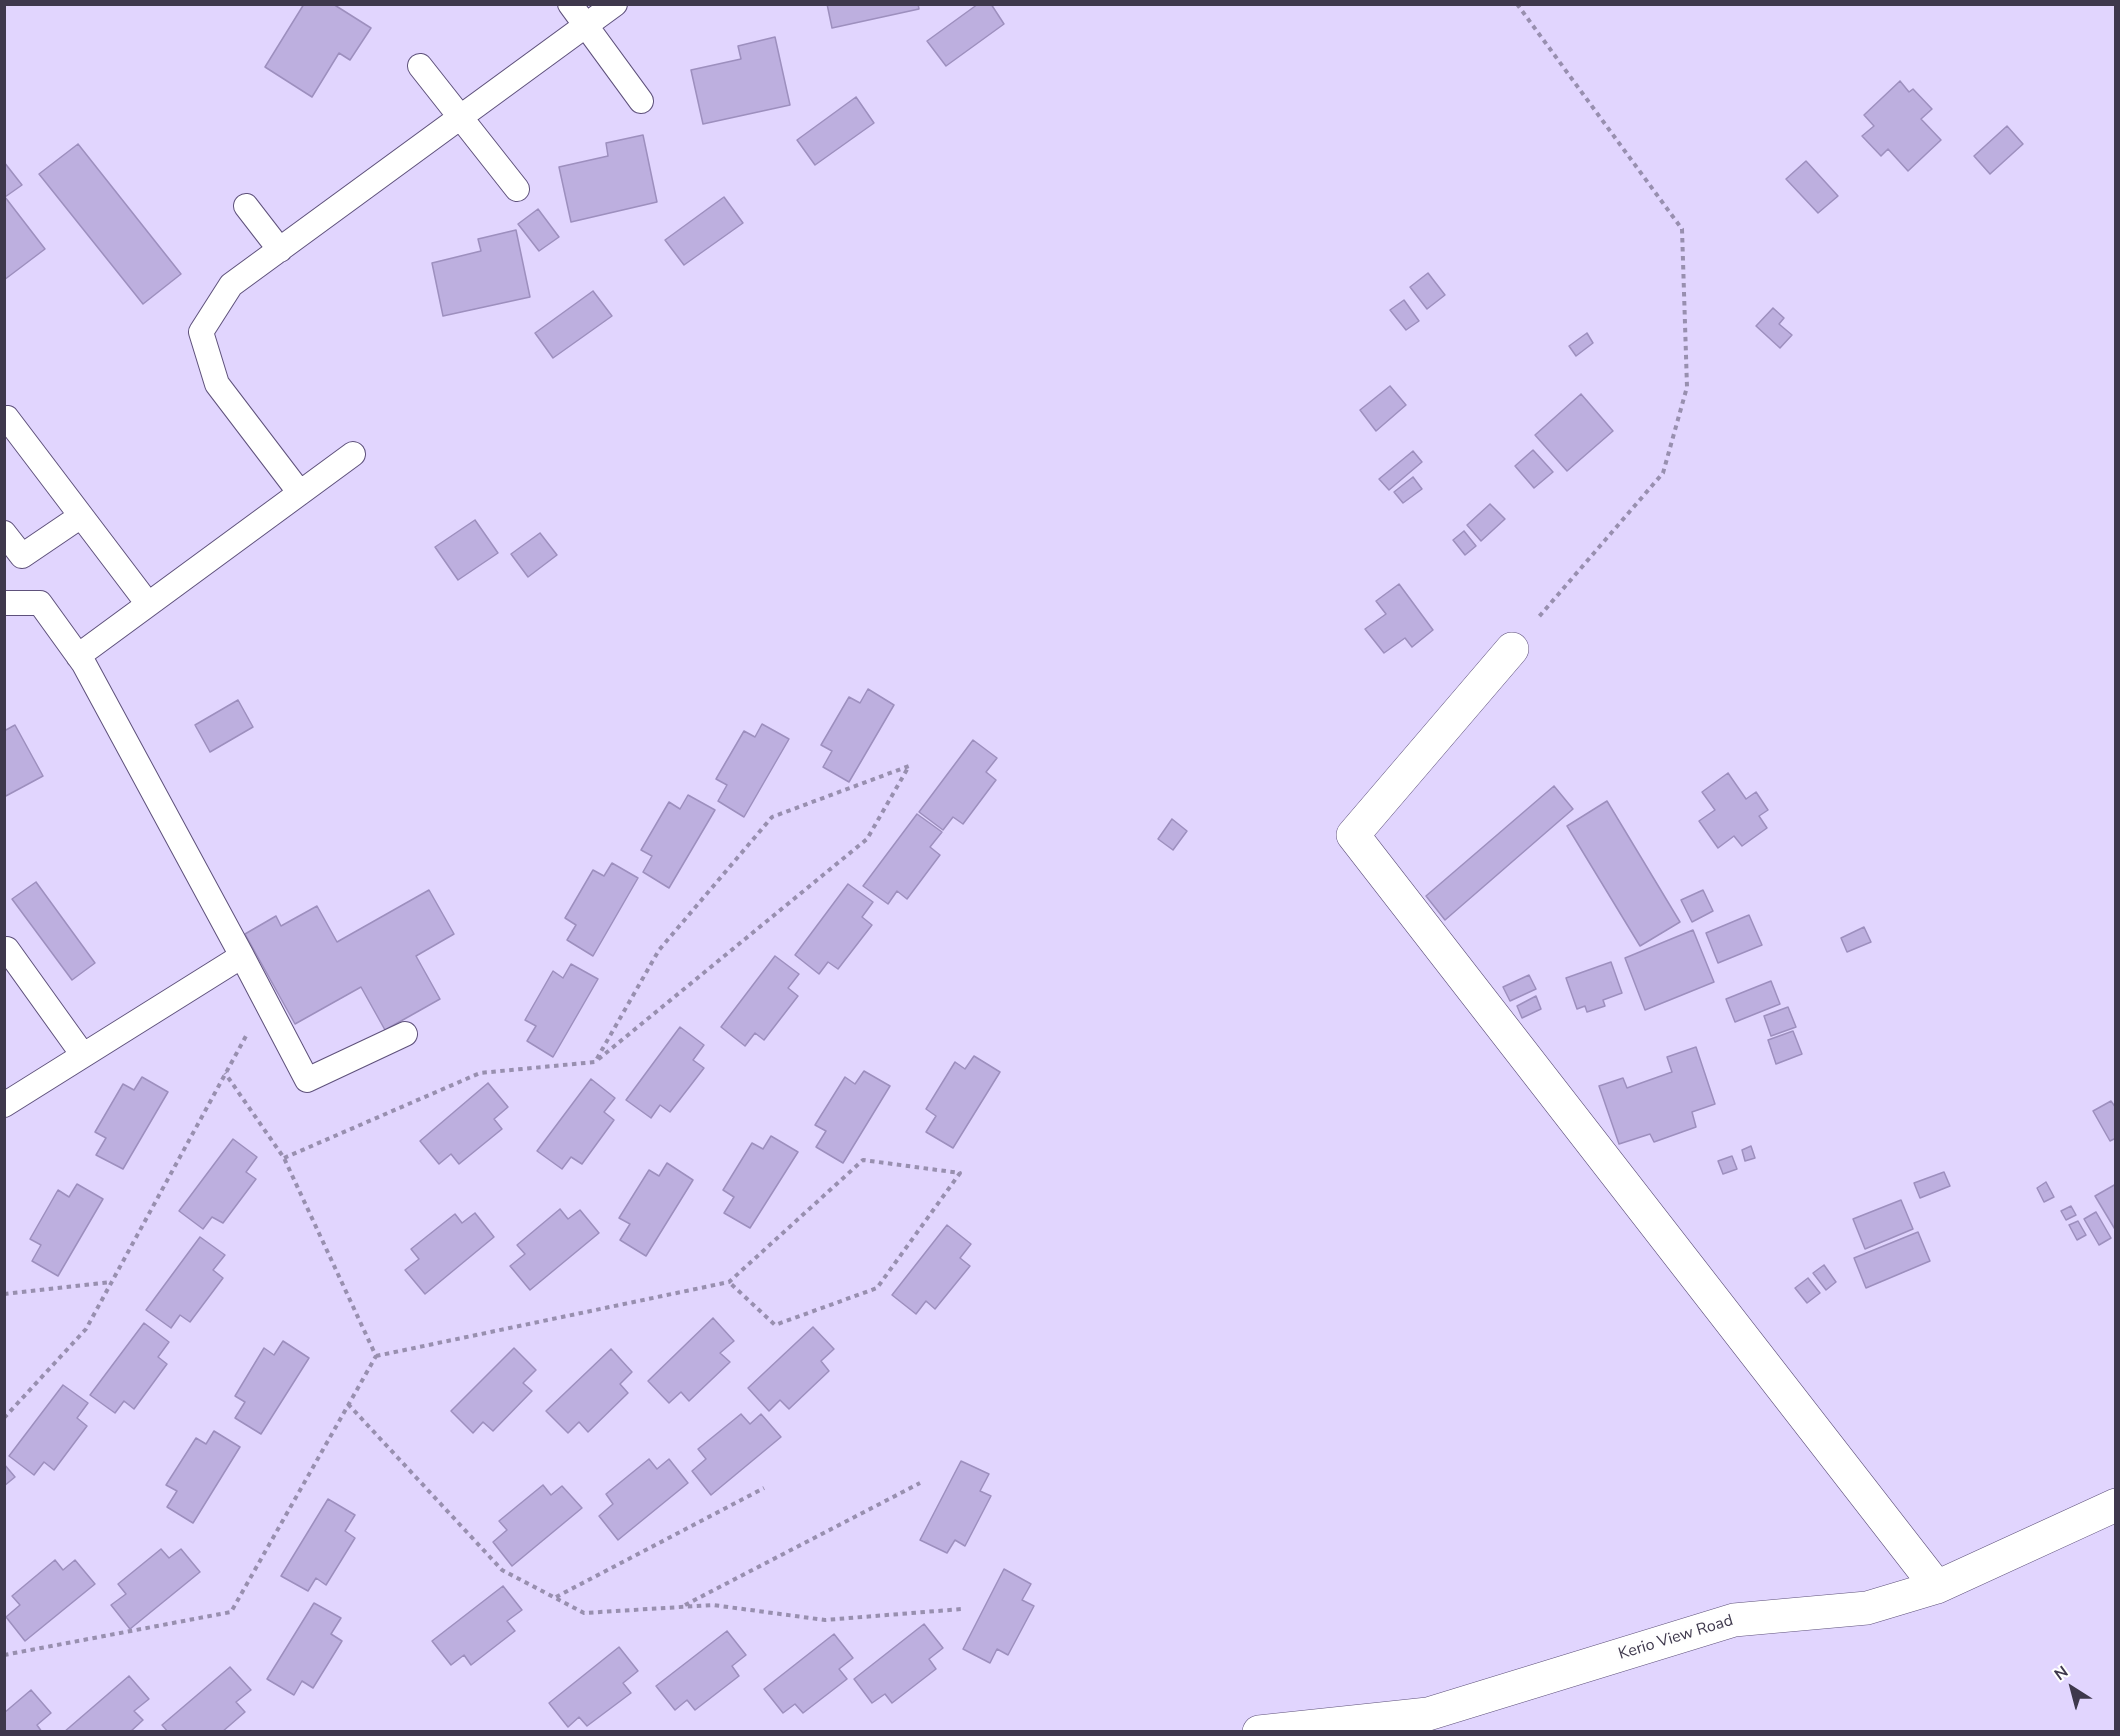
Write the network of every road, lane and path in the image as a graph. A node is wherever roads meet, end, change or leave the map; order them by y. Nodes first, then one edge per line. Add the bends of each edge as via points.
1 (570, 4) edge
2 (615, 4) edge
3 (1517, 4) edge
4 (586, 26) junction
5 (420, 66) dead end
6 (641, 101) dead end
7 (461, 117) junction
8 (517, 189) dead end
9 (246, 206) dead end
10 (280, 250) junction
11 (8, 418) dead end
12 (353, 454) dead end
13 (300, 493) junction
14 (81, 516) junction
15 (4, 533) edge
16 (4, 603) edge
17 (148, 604) junction
18 (1512, 649) joint
19 (78, 656) junction
20 (4, 951) edge
21 (242, 956) junction
22 (265, 1001) junction
23 (405, 1034) dead end
24 (84, 1055) junction
25 (595, 1062) junction
26 (225, 1073) junction
27 (4, 1105) edge
28 (284, 1158) junction
29 (729, 1281) junction
30 (112, 1282) junction
31 (4, 1294) edge
32 (376, 1356) junction
33 (348, 1404) junction
34 (4, 1418) edge
35 (921, 1482) dead end
36 (764, 1488) dead end
37 (2115, 1505) edge
38 (1937, 1587) junction
39 (555, 1598) junction
40 (681, 1607) junction
41 (962, 1609) dead end
42 (4, 1655) edge
43 (1426, 1723) edge
44 (1259, 1731) edge

1 - 4 lane
2 - 4 lane
3 - 18 path via 1682,229 1687,387 1663,473
4 - 6 lane
4 - 7 lane
5 - 7 lane
7 - 8 lane
7 - 10 lane
9 - 10 lane
10 - 13 lane via 231,285 201,332 217,384
11 - 14 lane
12 - 13 lane
13 - 17 lane
14 - 15 lane via 22,556
14 - 17 lane
16 - 19 lane via 40,603
17 - 19 lane
18 - 38 street via 1353,835
19 - 21 lane
20 - 24 lane
21 - 22 lane
21 - 24 lane
22 - 23 lane via 306,1080
22 - 26 path
24 - 27 lane
25 - 25 path via 659,950 772,817 909,766 867,839
25 - 28 path via 480,1073
26 - 28 path
26 - 30 path
28 - 32 path
29 - 29 path via 862,1160 960,1173 877,1288 775,1325
29 - 32 path
30 - 31 path
30 - 34 path via 86,1329
32 - 33 path
33 - 39 path via 502,1570
33 - 42 path via 231,1612
35 - 40 path
36 - 39 path
37 - 38 street, Kerio View Road
38 - 43 street, Kerio View Road via 1867,1608 1734,1620
39 - 40 path via 584,1613
40 - 41 path via 713,1605 825,1620
43 - 44 street, Kerio View Road

